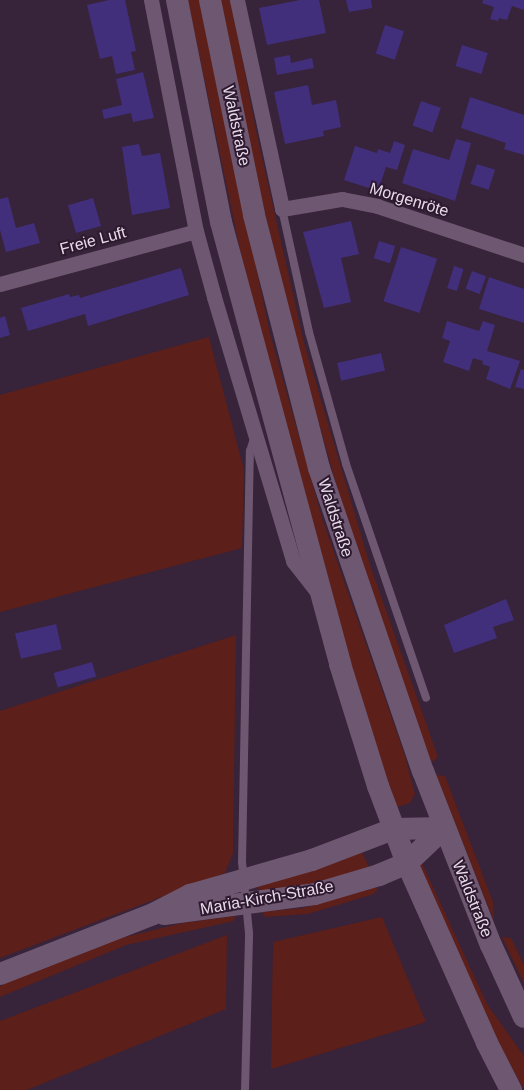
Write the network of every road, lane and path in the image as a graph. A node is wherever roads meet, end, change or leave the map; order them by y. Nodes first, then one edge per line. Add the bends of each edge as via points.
1 (151, 0) edge
2 (177, 0) edge
3 (210, 0) edge
4 (237, 0) edge
5 (282, 208) junction
6 (196, 231) junction
7 (524, 255) edge
8 (0, 284) edge
9 (254, 437) junction
10 (321, 598) junction
11 (426, 698) dead end
12 (444, 828) junction
13 (393, 829) junction
14 (407, 863) junction
15 (243, 879) junction
16 (247, 904) junction
17 (154, 914) junction
18 (0, 974) edge
19 (524, 1017) edge
20 (246, 1090) edge
21 (511, 1090) edge

1 - 6 street, Waldstraße
2 - 10 main road, Waldstraße via 221,222
3 - 12 main road, Waldstraße via 254,215 319,468 352,573
4 - 5 street, Waldstraße
5 - 7 street, Morgenröte via 342,199 377,206
5 - 11 lane, Waldstraße via 309,332 346,464
6 - 8 street, Freie Luft
6 - 9 street, Waldstraße
9 - 10 street, Waldstraße via 293,560
9 - 15 lane via 250,451 247,566
10 - 13 main road, Waldstraße
12 - 13 main road, Maria-Kirch-Straße
12 - 14 main road
12 - 19 main road, Waldstraße
13 - 14 main road, Waldstraße
13 - 15 main road, Maria-Kirch-Straße via 312,860
14 - 16 main road, Maria-Kirch-Straße via 315,894
14 - 21 main road, Waldstraße
15 - 16 lane
15 - 17 main road, Maria-Kirch-Straße via 190,895
16 - 17 main road, Maria-Kirch-Straße
16 - 20 lane
17 - 18 main road, Maria-Kirch-Straße

